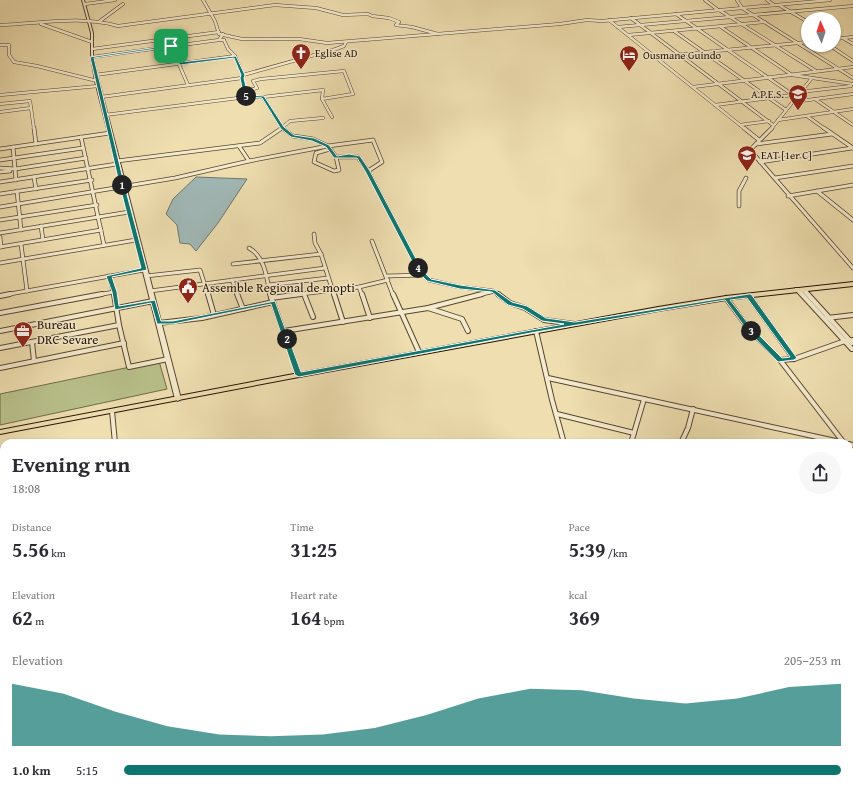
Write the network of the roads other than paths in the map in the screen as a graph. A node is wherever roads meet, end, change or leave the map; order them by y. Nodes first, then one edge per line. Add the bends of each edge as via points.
1 (115, 0) edge
2 (203, 0) edge
3 (705, 0) edge
4 (737, 0) edge
5 (767, 0) edge
6 (787, 0) edge
7 (830, 0) edge
8 (810, 1) edge
9 (818, 1) junction
10 (84, 2) edge
11 (792, 3) junction
12 (123, 4) dead end
13 (774, 5) junction
14 (778, 5) junction
15 (853, 6) edge
16 (742, 8) junction
17 (829, 8) junction
18 (719, 10) junction
19 (789, 12) junction
20 (210, 13) junction
21 (676, 14) junction
22 (754, 16) junction
23 (630, 18) junction
24 (731, 18) junction
25 (801, 18) edge
26 (608, 20) junction
27 (89, 21) junction
28 (686, 21) junction
29 (99, 22) junction
30 (766, 22) junction
31 (41, 24) junction
32 (0, 25) edge
33 (641, 25) junction
34 (742, 25) junction
35 (618, 27) junction
36 (721, 27) junction
37 (697, 29) junction
38 (674, 31) junction
39 (219, 32) junction
40 (652, 33) junction
41 (223, 34) junction
42 (443, 35) junction
43 (628, 35) junction
44 (853, 37) edge
45 (843, 38) joint
46 (219, 40) junction
47 (92, 42) junction
48 (346, 42) junction
49 (798, 43) junction
50 (801, 43) edge
51 (853, 44) edge
52 (0, 45) edge
53 (775, 45) junction
54 (171, 46) junction
55 (751, 47) junction
56 (92, 49) junction
57 (728, 50) junction
58 (704, 52) junction
59 (840, 52) edge
60 (679, 54) junction
61 (235, 56) junction
62 (92, 57) junction
63 (655, 57) junction
64 (853, 60) edge
65 (180, 64) junction
66 (853, 67) edge
67 (839, 69) junction
68 (816, 72) junction
69 (96, 75) junction
70 (792, 75) junction
71 (243, 76) junction
72 (768, 78) junction
73 (812, 78) junction
74 (853, 78) edge
75 (97, 81) junction
76 (744, 81) junction
77 (719, 84) junction
78 (188, 85) junction
79 (853, 85) edge
80 (98, 86) junction
81 (693, 88) junction
82 (245, 91) junction
83 (799, 93) junction
84 (792, 94) junction
85 (853, 94) edge
86 (0, 95) edge
87 (101, 97) junction
88 (246, 97) junction
89 (263, 97) junction
90 (796, 97) junction
91 (768, 98) junction
92 (322, 99) junction
93 (815, 99) junction
94 (742, 102) junction
95 (793, 102) junction
96 (0, 104) edge
97 (715, 105) junction
98 (31, 108) junction
99 (853, 109) edge
100 (786, 110) junction
101 (0, 112) edge
102 (833, 112) junction
103 (105, 115) junction
104 (807, 116) junction
105 (332, 117) dead end
106 (323, 118) dead end
107 (778, 120) junction
108 (768, 121) junction
109 (740, 125) junction
110 (773, 125) junction
111 (852, 125) edge
112 (282, 128) junction
113 (110, 133) junction
114 (832, 134) junction
115 (81, 137) junction
116 (758, 140) junction
117 (36, 144) junction
118 (756, 144) junction
119 (240, 146) junction
120 (13, 147) junction
121 (83, 148) junction
122 (329, 148) junction
123 (852, 148) edge
124 (0, 149) edge
125 (336, 157) junction
126 (14, 158) junction
127 (86, 158) junction
128 (0, 160) edge
129 (249, 161) junction
130 (760, 162) junction
131 (117, 163) junction
132 (853, 166) edge
133 (0, 168) edge
134 (15, 169) junction
135 (88, 169) junction
136 (368, 171) junction
137 (0, 172) edge
138 (34, 177) junction
139 (746, 178) dead end
140 (775, 178) junction
141 (16, 180) junction
142 (92, 180) junction
143 (0, 182) edge
144 (853, 185) edge
145 (848, 186) junction
146 (123, 187) junction
147 (36, 189) junction
148 (853, 190) edge
149 (17, 191) junction
150 (817, 191) junction
151 (94, 192) junction
152 (0, 194) edge
153 (788, 196) junction
154 (18, 204) junction
155 (97, 205) junction
156 (739, 206) dead end
157 (0, 207) edge
158 (129, 212) junction
159 (20, 217) junction
160 (98, 217) junction
161 (0, 220) edge
162 (853, 220) edge
163 (41, 226) junction
164 (21, 230) junction
165 (101, 230) junction
166 (0, 233) edge
167 (314, 234) dead end
168 (0, 237) edge
169 (43, 240) junction
170 (136, 240) junction
171 (372, 241) dead end
172 (21, 244) junction
173 (104, 245) junction
174 (0, 247) edge
175 (249, 248) dead end
176 (321, 254) junction
177 (23, 259) junction
178 (261, 261) junction
179 (0, 263) edge
180 (851, 263) edge
181 (233, 264) dead end
182 (325, 268) junction
183 (853, 268) edge
184 (144, 270) junction
185 (424, 275) junction
186 (109, 276) junction
187 (146, 276) junction
188 (266, 276) junction
189 (328, 278) junction
190 (387, 278) junction
191 (232, 280) junction
192 (204, 283) junction
193 (853, 284) edge
194 (268, 285) junction
195 (359, 287) junction
196 (800, 289) junction
197 (332, 290) junction
198 (27, 291) junction
199 (150, 291) junction
200 (493, 291) junction
201 (114, 292) junction
202 (304, 294) junction
203 (0, 296) edge
204 (749, 296) junction
205 (726, 298) junction
206 (272, 300) junction
207 (153, 301) junction
208 (428, 308) junction
209 (117, 309) junction
210 (243, 309) junction
211 (0, 313) edge
212 (400, 313) junction
213 (214, 315) junction
214 (853, 315) edge
215 (312, 317) dead end
216 (370, 318) junction
217 (827, 318) junction
218 (343, 322) junction
219 (159, 323) junction
220 (575, 324) junction
221 (119, 325) junction
222 (0, 331) edge
223 (284, 331) junction
224 (468, 331) dead end
225 (536, 331) junction
226 (32, 342) junction
227 (850, 342) edge
228 (124, 344) junction
229 (0, 348) edge
230 (853, 350) edge
231 (419, 352) junction
232 (794, 358) junction
233 (168, 359) junction
234 (780, 360) junction
235 (34, 361) junction
236 (0, 368) edge
237 (299, 375) junction
238 (548, 378) junction
239 (178, 399) junction
240 (644, 399) junction
241 (693, 409) junction
242 (112, 411) junction
243 (557, 414) junction
244 (0, 432) edge
245 (634, 433) junction
246 (115, 439) edge
247 (563, 439) edge
248 (632, 439) edge
249 (683, 439) edge
250 (826, 439) edge
251 (841, 439) edge

1 - 10 street
2 - 20 street
3 - 18 street
4 - 16 street
5 - 13 street
6 - 11 street
7 - 9 street
8 - 9 street
8 - 11 street
9 - 17 street
10 - 27 street
11 - 14 street
12 - 29 street
13 - 14 street
13 - 16 street
14 - 19 street
15 - 17 street
16 - 18 street
16 - 22 street
17 - 19 street
18 - 21 street
18 - 24 street
19 - 22 street
19 - 25 street
20 - 29 street via 118,26 109,22
20 - 39 street
20 - 42 street via 275,5 316,8 343,15 368,14 389,18 399,22 396,25
21 - 23 street
21 - 28 street
22 - 24 street
22 - 30 street
23 - 26 street
23 - 33 street
24 - 28 street
24 - 34 street
26 - 35 street
26 - 42 street
27 - 29 street
27 - 31 street via 68,20
27 - 47 street
28 - 33 street
28 - 37 street
30 - 34 street
30 - 49 street
31 - 32 street
31 - 47 street
33 - 35 street
33 - 40 street
34 - 36 street
34 - 53 street
35 - 43 street
36 - 37 street
36 - 55 street
37 - 38 street
37 - 57 street
38 - 40 street
38 - 58 street
39 - 41 street
39 - 56 street
40 - 43 street
40 - 60 street
41 - 46 street
41 - 48 street via 242,40 276,38 327,43
42 - 48 street
43 - 63 street
44 - 45 street
45 - 51 street
46 - 54 street
46 - 61 street via 224,40
47 - 56 street
48 - 71 street via 344,46 336,49
49 - 50 street
49 - 53 street
49 - 67 street
52 - 75 street via 9,45 9,55 14,62
53 - 55 street
53 - 68 street
54 - 62 street
54 - 65 street
55 - 57 street
55 - 70 street
56 - 62 street
57 - 58 street
57 - 72 street
58 - 60 street
58 - 76 street
59 - 64 street
60 - 63 street
60 - 77 street
61 - 65 street
61 - 71 street
62 - 69 street
63 - 81 street
65 - 69 street
65 - 78 street
66 - 67 street
67 - 68 street
67 - 74 street
68 - 70 street
69 - 75 street
70 - 72 street
70 - 73 street
71 - 78 street
71 - 82 street
72 - 76 street
72 - 84 street
73 - 79 street
73 - 83 street
75 - 80 street
76 - 77 street
76 - 91 street
77 - 81 street
77 - 94 street
78 - 87 street
79 - 83 street
80 - 86 street
80 - 87 street
81 - 97 street
82 - 88 street
82 - 92 street via 257,88 253,81 261,79 344,71 352,94
83 - 84 street
83 - 90 street
84 - 90 street
84 - 91 street
85 - 93 street
87 - 103 street
88 - 89 street
88 - 103 street
89 - 92 street via 323,90
89 - 112 street
90 - 95 street
91 - 94 street
91 - 100 street
92 - 105 street
93 - 95 street
93 - 102 street
94 - 97 street
94 - 108 street
95 - 100 street
96 - 98 street via 30,101
97 - 109 street
98 - 101 street
98 - 117 street
99 - 102 street
100 - 107 street
102 - 104 street
102 - 111 street
103 - 113 street
104 - 107 street
104 - 114 street
106 - 112 street via 290,121
107 - 108 street
107 - 110 street
108 - 109 street
108 - 110 street
109 - 116 street
110 - 116 street
112 - 119 street via 266,136 260,143
112 - 122 street via 293,136 313,139
113 - 115 street
113 - 131 street
114 - 118 street
114 - 123 street
115 - 117 street
115 - 121 street
116 - 118 street
117 - 120 street
118 - 130 street via 750,150
119 - 129 street
119 - 131 street
120 - 124 street
120 - 126 street
121 - 126 street
121 - 127 street
122 - 125 street
122 - 125 street via 316,153 314,162 334,171 339,170
122 - 129 street
122 - 136 street via 374,140 382,162
123 - 130 street
125 - 136 street via 358,157
126 - 128 street
126 - 134 street
127 - 134 street
127 - 135 street
129 - 146 street
130 - 140 street
131 - 135 street
131 - 146 street
132 - 140 street
133 - 134 street
134 - 137 street
134 - 141 street
135 - 138 street
135 - 142 street
136 - 185 street
138 - 141 street
138 - 147 street
139 - 156 street via 739,191
140 - 153 street
141 - 143 street
142 - 147 street
142 - 151 street
144 - 145 street
145 - 148 street
145 - 150 street
146 - 151 street
146 - 158 street
147 - 149 street
149 - 152 street
149 - 154 street
150 - 153 street
150 - 162 street
151 - 154 street
151 - 155 street
153 - 180 street
154 - 157 street
154 - 159 street
155 - 159 street
155 - 160 street
158 - 160 street
158 - 170 street
159 - 161 street
159 - 164 street
160 - 163 street
160 - 165 street
163 - 164 street
163 - 169 street
164 - 166 street
165 - 169 street
165 - 173 street
167 - 176 street
168 - 174 street
169 - 172 street
170 - 173 street
170 - 184 street
171 - 190 street
172 - 174 street
172 - 177 street
173 - 177 street
175 - 178 street via 256,252
176 - 178 street
176 - 182 street
177 - 179 street
177 - 198 street
178 - 181 street
178 - 188 street
180 - 183 street
182 - 188 street
182 - 189 street
184 - 186 street
184 - 187 street
185 - 190 street
185 - 200 street via 429,280 437,282
186 - 198 street
186 - 201 street
187 - 192 street via 197,270 201,272
187 - 199 street
188 - 191 street
188 - 194 street
189 - 194 street
189 - 197 street
190 - 195 street
190 - 212 street
191 - 192 street
191 - 210 street
192 - 199 street
192 - 213 street
193 - 196 main road
194 - 206 street
195 - 197 street
195 - 216 street
196 - 204 main road
196 - 217 street
197 - 202 street
197 - 218 street
198 - 203 street
199 - 207 street
200 - 208 street
200 - 220 street via 510,303 525,308 544,320
201 - 209 street
201 - 211 street
202 - 206 street
202 - 215 street
204 - 205 main road
204 - 232 street
205 - 220 main road
205 - 234 street via 749,329
206 - 210 street
206 - 223 street
207 - 209 street
207 - 219 street
208 - 212 street
208 - 224 street via 462,319
209 - 221 street
209 - 222 street
210 - 213 street
212 - 216 street
212 - 231 street
213 - 219 street via 173,323
214 - 217 street
216 - 218 street
217 - 227 street
218 - 223 street
219 - 233 street
220 - 225 main road
221 - 226 street
221 - 228 street
223 - 237 street
225 - 231 main road
225 - 238 street
226 - 229 street
226 - 235 street
227 - 230 street
227 - 232 street
228 - 233 street via 129,367
228 - 235 street
231 - 237 main road
232 - 234 street
233 - 239 street
234 - 251 street
235 - 236 street
237 - 239 main road
238 - 240 street
238 - 243 street
239 - 242 main road
240 - 241 street
240 - 245 street
241 - 249 street
241 - 250 street
242 - 244 main road
242 - 246 street
243 - 245 street
243 - 247 street
245 - 248 street

